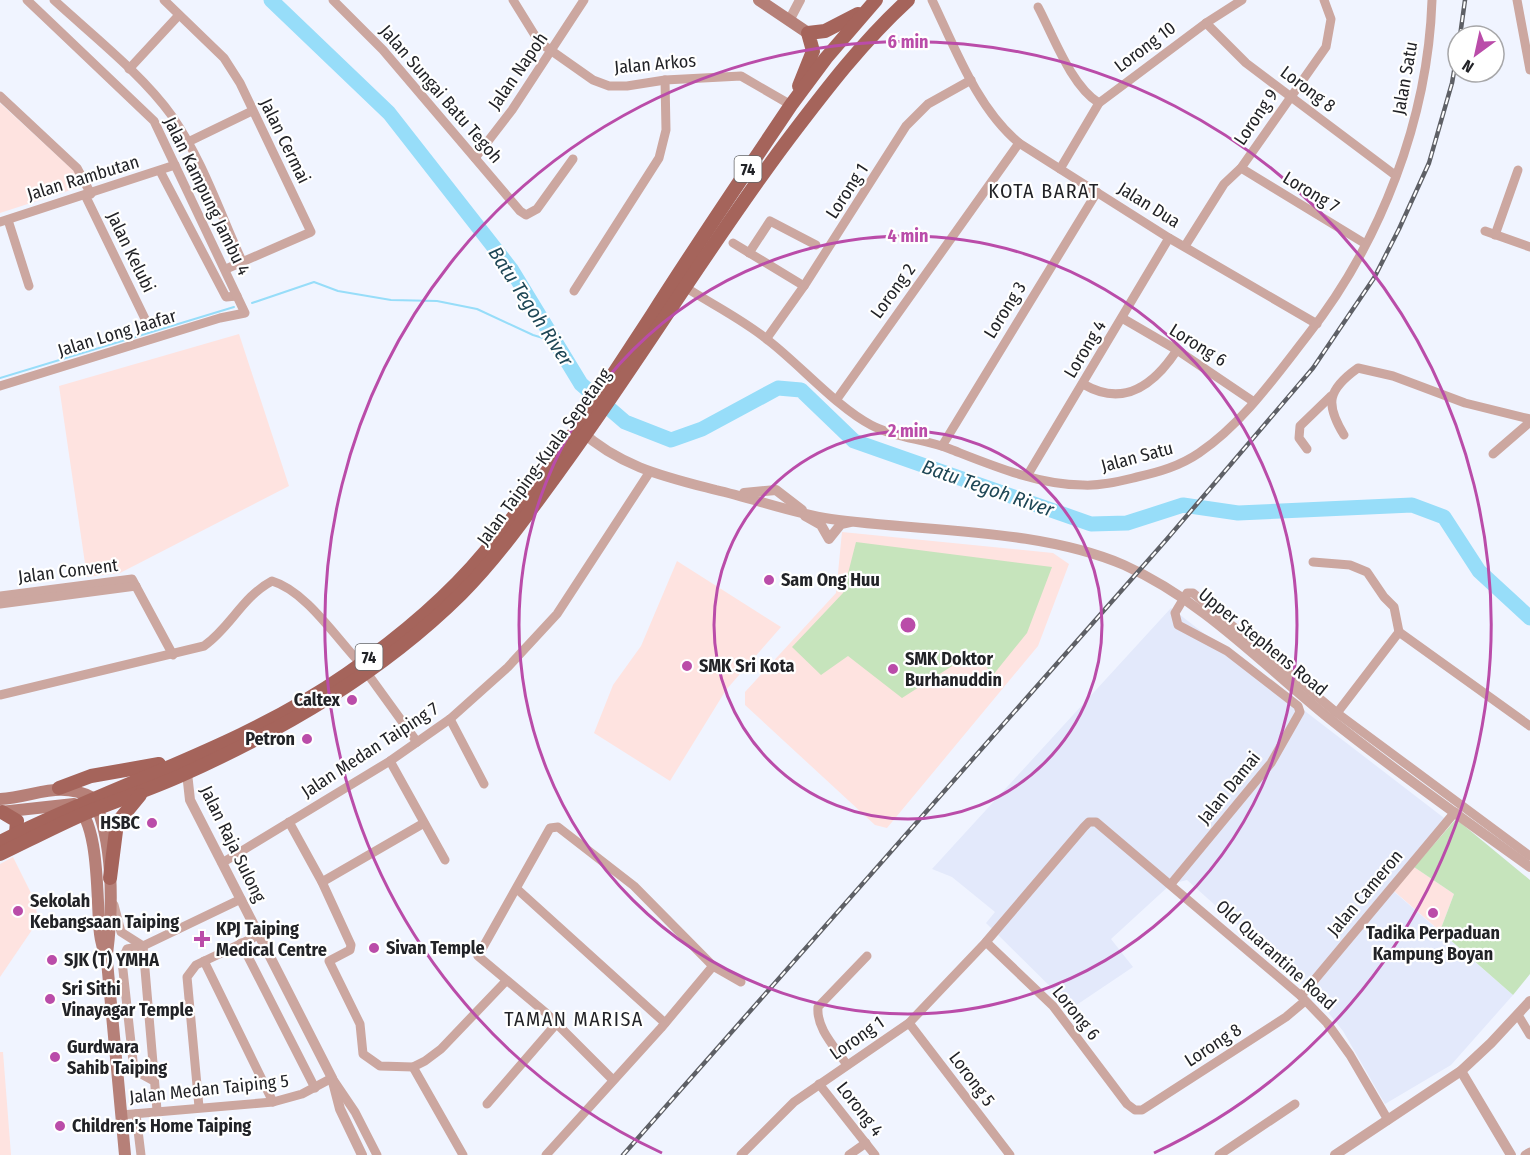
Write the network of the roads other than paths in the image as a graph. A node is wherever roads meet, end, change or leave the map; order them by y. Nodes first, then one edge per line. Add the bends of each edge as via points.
1 (27, 0) edge
2 (54, 0) edge
3 (164, 0) edge
4 (333, 0) edge
5 (513, 0) edge
6 (584, 0) edge
7 (759, 0) edge
8 (800, 0) edge
9 (908, 0) edge
10 (932, 0) edge
11 (1242, 0) edge
12 (1324, 0) edge
13 (1432, 0) edge
14 (1517, 0) edge
15 (872, 4) edge
16 (1038, 7) dead end
17 (179, 15) junction
18 (790, 19) junction
19 (855, 22) junction
20 (1206, 23) junction
21 (875, 30) junction
22 (808, 33) junction
23 (552, 52) junction
24 (129, 69) junction
25 (1530, 70) edge
26 (665, 80) junction
27 (971, 80) junction
28 (0, 96) edge
29 (1290, 97) junction
30 (1099, 103) junction
31 (791, 105) junction
32 (252, 111) junction
33 (188, 142) junction
34 (1019, 143) junction
35 (475, 158) junction
36 (573, 159) dead end
37 (175, 165) junction
38 (1241, 168) junction
39 (1060, 169) junction
40 (1518, 170) dead end
41 (160, 171) junction
42 (1395, 175) junction
43 (1097, 192) junction
44 (88, 195) junction
45 (4, 221) edge
46 (1485, 231) dead end
47 (1495, 235) junction
48 (1169, 238) junction
49 (733, 243) dead end
50 (1364, 243) junction
51 (816, 245) dead end
52 (1185, 246) junction
53 (1530, 247) edge
54 (749, 253) junction
55 (242, 261) junction
56 (226, 269) junction
57 (30, 286) dead end
58 (804, 286) junction
59 (686, 287) junction
60 (574, 291) dead end
61 (237, 296) junction
62 (245, 313) joint
63 (1122, 318) junction
64 (147, 322) dead end
65 (1317, 324) junction
66 (767, 339) junction
67 (1177, 350) junction
68 (1083, 384) junction
69 (0, 386) edge
70 (1332, 394) junction
71 (606, 395) junction
72 (837, 399) junction
73 (1254, 402) junction
74 (1530, 421) edge
75 (585, 426) junction
76 (1344, 435) dead end
77 (942, 446) junction
78 (1307, 449) dead end
79 (1493, 454) dead end
80 (649, 473) junction
81 (1027, 476) junction
82 (729, 493) junction
83 (791, 510) junction
84 (806, 513) junction
85 (857, 521) junction
86 (1313, 562) dead end
87 (134, 583) junction
88 (0, 597) edge
89 (0, 604) edge
90 (1399, 632) junction
91 (173, 655) junction
92 (364, 669) junction
93 (0, 695) edge
94 (1333, 716) junction
95 (450, 719) junction
96 (1530, 726) edge
97 (417, 742) junction
98 (197, 755) junction
99 (390, 761) junction
100 (187, 773) junction
101 (484, 784) dead end
102 (59, 788) junction
103 (141, 793) junction
104 (95, 803) junction
105 (0, 808) edge
106 (80, 810) junction
107 (1455, 812) junction
108 (289, 822) junction
109 (424, 823) junction
110 (16, 834) junction
111 (0, 842) edge
112 (0, 855) edge
113 (445, 860) dead end
114 (1529, 860) edge
115 (222, 863) junction
116 (110, 878) junction
117 (322, 882) junction
118 (1171, 884) junction
119 (517, 889) junction
120 (112, 893) junction
121 (241, 899) junction
122 (259, 935) junction
123 (986, 942) junction
124 (241, 943) junction
125 (143, 946) junction
126 (867, 956) dead end
127 (106, 961) junction
128 (204, 961) junction
129 (713, 966) junction
130 (506, 981) junction
131 (741, 982) dead end
132 (1303, 998) junction
133 (1530, 1001) edge
134 (1518, 1015) junction
135 (557, 1023) junction
136 (665, 1023) junction
137 (909, 1023) junction
138 (1530, 1035) edge
139 (847, 1065) junction
140 (413, 1067) junction
141 (1461, 1071) junction
142 (332, 1078) junction
143 (613, 1080) junction
144 (154, 1081) junction
145 (819, 1084) junction
146 (315, 1088) junction
147 (273, 1102) junction
148 (488, 1104) dead end
149 (1295, 1104) dead end
150 (199, 1107) junction
151 (157, 1110) junction
152 (1135, 1110) joint
153 (136, 1113) junction
154 (121, 1115) junction
155 (1388, 1120) junction
156 (866, 1143) junction
157 (1530, 1152) edge
158 (125, 1155) edge
159 (141, 1155) edge
160 (362, 1155) edge
161 (377, 1155) edge
162 (463, 1155) edge
163 (546, 1155) edge
164 (741, 1155) edge
165 (849, 1155) edge
166 (875, 1155) edge
167 (1010, 1155) edge
168 (1219, 1155) edge
169 (1335, 1155) edge
170 (1511, 1155) edge
171 (1525, 1155) edge

1 - 37 street, Jalan Kampung Jambu 4 via 154,121
2 - 24 street
3 - 17 street, Jalan Cermai
4 - 35 street, Jalan Sungai Batu Tegoh via 383,50
5 - 23 street, Jalan Arkos via 531,33
6 - 23 street, Jalan Napoh
7 - 18 main road
8 - 18 street
9 - 21 main road, Jalan Taiping-Kuala Sepetang / 74
10 - 27 street, Jalan Dua
11 - 20 street, Lorong 10
12 - 29 street, Lorong 9 via 1331,19 1326,47
13 - 42 street, Jalan Satu via 1423,79 1412,129
14 - 25 street
15 - 19 main road, Jalan Taiping-Kuala Sepetang / 74
15 - 22 main road via 825,31
16 - 30 street via 1078,81 1089,97
17 - 24 street
17 - 32 street, Jalan Cermai via 224,58
18 - 22 main road
19 - 21 main road via 858,32
19 - 31 main road, Jalan Taiping-Kuala Sepetang / 74
20 - 29 street, Lorong 8 via 1246,63
20 - 30 street, Lorong 10
21 - 59 main road, Jalan Taiping-Kuala Sepetang / 74 via 779,152
22 - 31 main road via 813,51
23 - 26 street, Jalan Arkos via 593,80 609,86
23 - 35 street, Jalan Napoh
24 - 33 street via 171,115
26 - 31 street, Jalan Arkos via 741,76
26 - 60 street via 666,130 659,159
27 - 34 street, Jalan Dua via 1002,130
27 - 58 street, Lorong 1 via 928,104 906,126
28 - 44 street, Jalan Kelubi via 78,168
29 - 38 street, Lorong 9
29 - 42 street, Lorong 8
30 - 39 street, Lorong 10
31 - 71 main road, Jalan Taiping-Kuala Sepetang / 74
32 - 33 street
32 - 55 street, Jalan Cermai via 311,232
33 - 55 street
34 - 39 street, Jalan Dua
34 - 72 street, Lorong 2
35 - 36 street, Jalan Sungai Batu Tegoh via 522,212 531,214
37 - 41 street, Jalan Rambutan
37 - 56 street, Jalan Kampung Jambu 4
38 - 50 street, Lorong 7
38 - 52 street, Lorong 9 via 1224,184
39 - 43 street, Jalan Dua
40 - 47 street
41 - 44 street, Jalan Rambutan
41 - 61 street via 226,297
42 - 50 street, Jalan Satu
43 - 48 street, Jalan Dua
43 - 77 street, Lorong 3
44 - 45 street, Jalan Rambutan
44 - 64 street, Jalan Kelubi
45 - 57 street
46 - 47 street
47 - 53 street
48 - 52 street, Jalan Dua
48 - 63 street, Lorong 4
49 - 54 street
50 - 65 street, Jalan Satu
51 - 54 street via 770,221
52 - 65 street, Jalan Dua
54 - 58 street
55 - 56 street, Jalan Cermai
56 - 61 street, Jalan Kampung Jambu 4
58 - 66 street, Lorong 1
59 - 66 street, Jalan Satu
59 - 71 main road, Jalan Taiping-Kuala Sepetang / 74
61 - 62 street, Jalan Kampung Jambu 4
62 - 69 street, Jalan Long Jaafar
63 - 67 street, Lorong 6
63 - 68 street, Lorong 4
65 - 73 street, Jalan Satu
66 - 72 street, Jalan Satu
67 - 68 street via 1162,373 1137,389 1110,394
67 - 73 street, Lorong 6
68 - 81 street, Lorong 4
70 - 74 street via 1358,368 1369,369
70 - 76 street via 1333,417
70 - 78 street via 1300,426 1299,438
71 - 75 main road, Jalan Taiping-Kuala Sepetang / 74
72 - 77 street, Jalan Satu via 873,426
73 - 81 street, Jalan Satu via 1198,454 1160,471 1082,486
74 - 79 street
75 - 80 street
75 - 92 main road, Jalan Taiping-Kuala Sepetang / 74 via 476,562
77 - 81 street, Jalan Satu
80 - 82 street
80 - 95 street, Jalan Medan Taiping 7 via 558,614 528,648
82 - 83 street
82 - 84 street via 776,490
83 - 84 street, Upper Stephens Road
83 - 85 street via 821,525 829,539 840,524
84 - 85 street, Upper Stephens Road
85 - 94 street, Upper Stephens Road via 1037,542 1123,565 1196,606
86 - 90 street via 1350,565 1367,572 1394,607
87 - 88 street, Jalan Convent
87 - 89 street, Jalan Convent
87 - 91 street, Jalan Convent
90 - 94 street
90 - 96 street
91 - 92 street via 204,646 218,636 248,597 272,581 286,585 302,599
91 - 93 street
92 - 97 street
92 - 98 main road, Jalan Taiping-Kuala Sepetang / 74
92 - 100 main road, Jalan Taiping-Kuala Sepetang / 74 via 310,710
94 - 107 street, Upper Stephens Road
94 - 114 street
94 - 118 street, Jalan Damai via 1230,621 1193,593 1183,596 1175,614 1178,625 1227,651 1298,706 1300,712 1271,763
95 - 97 street, Jalan Medan Taiping 7
95 - 101 street
97 - 99 street, Jalan Medan Taiping 7
98 - 102 main road via 91,776
98 - 104 main road, Jalan Taiping-Kuala Sepetang / 74
99 - 108 street, Jalan Medan Taiping 7
99 - 109 street
100 - 103 main road, Jalan Taiping-Kuala Sepetang / 74
100 - 115 street, Jalan Raja Sulong via 190,800
102 - 104 main road via 78,791
102 - 105 main road
103 - 104 main road, Jalan Taiping-Kuala Sepetang / 74
103 - 116 main road via 117,823
104 - 106 main road, 74
104 - 116 main road
105 - 106 main road via 62,805
105 - 110 main road via 17,821
106 - 110 main road, 74
106 - 112 main road, 74
106 - 127 main road via 92,837 100,936
107 - 114 street, Upper Stephens Road
107 - 132 street, Jalan Cameron
108 - 115 street, Jalan Medan Taiping 7
108 - 117 street
109 - 113 street
109 - 117 street
110 - 111 main road, 74
115 - 121 street, Jalan Raja Sulong
116 - 120 main road
117 - 140 street via 351,945 350,950 329,961 360,1024 363,1054 380,1066
118 - 123 street, Old Quarantine Road via 1107,828 1089,822
118 - 132 street, Old Quarantine Road
119 - 129 street via 550,828 558,827 634,886
119 - 130 street via 478,956
119 - 136 street
120 - 125 street via 121,932
120 - 127 main road
121 - 122 street, Jalan Raja Sulong
121 - 125 street
122 - 124 street
122 - 142 street, Jalan Raja Sulong
123 - 137 street, Lorong 1
123 - 152 street, Lorong 6 via 1053,1006
124 - 128 street
124 - 146 street
125 - 144 street
125 - 144 street via 127,949 122,961 134,1070
126 - 139 street via 818,1007 822,1027
127 - 154 main road
128 - 147 street
128 - 150 street via 187,977
129 - 131 street
129 - 136 street
130 - 135 street
130 - 140 street via 441,1049
132 - 152 street, Lorong 8 via 1286,1017 1142,1110
132 - 155 street, Old Quarantine Road via 1350,1055
133 - 134 street
134 - 138 street
134 - 141 street
135 - 143 street
135 - 148 street
136 - 143 street
137 - 139 street, Lorong 1
137 - 167 street, Lorong 5
139 - 145 street, Lorong 1
140 - 162 street
141 - 155 street
141 - 170 street
142 - 146 street, Jalan Medan Taiping 5
142 - 160 street, Jalan Raja Sulong via 340,1109
142 - 161 street
143 - 163 street
144 - 151 street
145 - 156 street, Lorong 4
145 - 164 street, Lorong 1 via 794,1102
146 - 147 street, Jalan Medan Taiping 5
147 - 150 street, Jalan Medan Taiping 5
149 - 168 street
150 - 151 street, Jalan Medan Taiping 5
151 - 153 street, Jalan Medan Taiping 5
153 - 154 street, Jalan Medan Taiping 5
153 - 159 street
154 - 158 main road
155 - 169 street
156 - 165 street
156 - 166 street, Lorong 4
157 - 171 street

